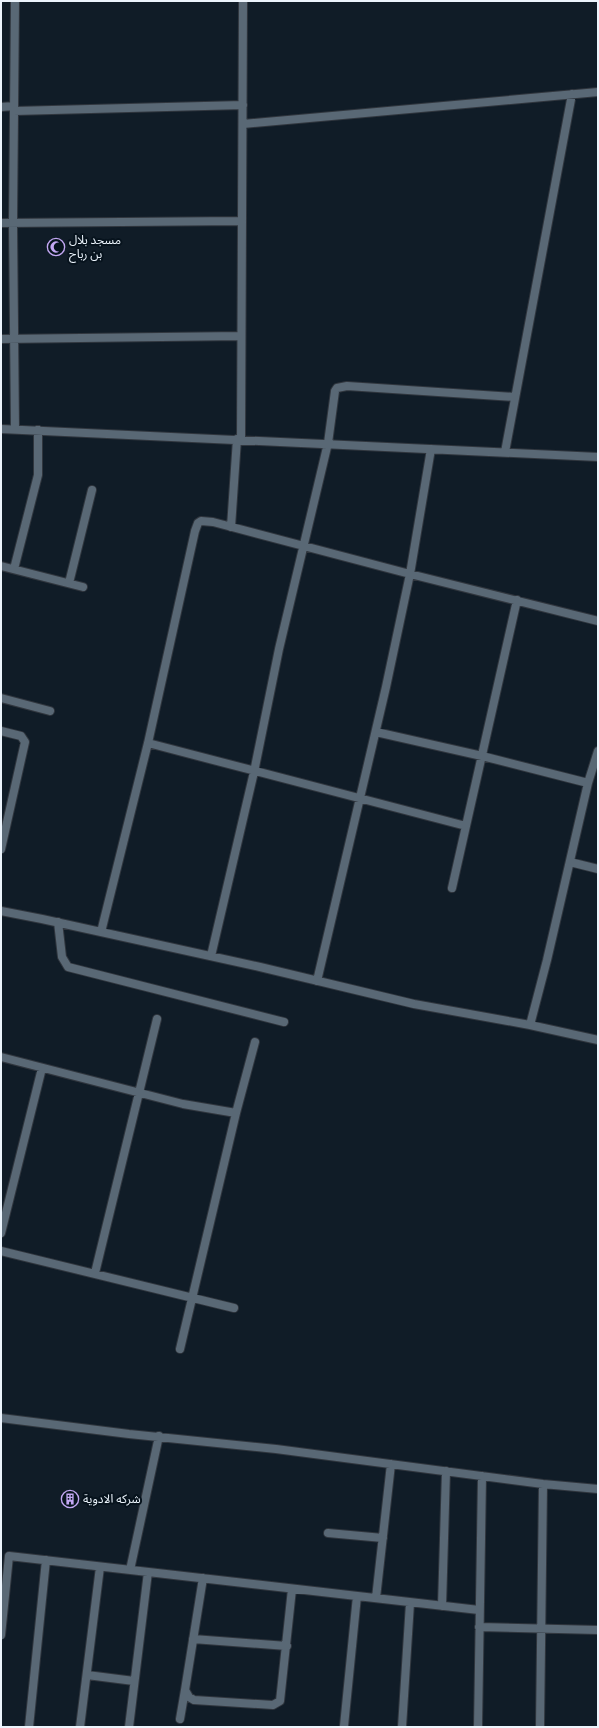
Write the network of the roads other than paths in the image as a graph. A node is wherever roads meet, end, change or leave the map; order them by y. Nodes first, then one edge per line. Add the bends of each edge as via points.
1 (15, 1) edge
2 (244, 1) edge
3 (598, 92) edge
4 (572, 94) junction
5 (243, 105) junction
6 (1, 107) edge
7 (14, 109) junction
8 (243, 124) junction
9 (241, 221) junction
10 (1, 223) edge
11 (14, 223) junction
12 (241, 336) junction
13 (1, 339) edge
14 (14, 339) junction
15 (515, 397) junction
16 (1, 429) edge
17 (15, 429) junction
18 (38, 430) junction
19 (239, 440) junction
20 (328, 443) junction
21 (431, 449) junction
22 (505, 452) junction
23 (598, 457) edge
24 (92, 490) dead end
25 (231, 527) junction
26 (303, 546) junction
27 (1, 566) edge
28 (14, 569) junction
29 (410, 574) junction
30 (69, 583) junction
31 (83, 587) dead end
32 (517, 600) junction
33 (598, 620) edge
34 (1, 698) edge
35 (50, 711) dead end
36 (1, 731) edge
37 (376, 732) junction
38 (148, 743) junction
39 (598, 751) edge
40 (482, 756) junction
41 (254, 772) junction
42 (588, 783) junction
43 (360, 799) junction
44 (466, 826) junction
45 (1, 849) edge
46 (570, 862) junction
47 (598, 869) edge
48 (452, 888) dead end
49 (1, 911) edge
50 (58, 922) junction
51 (101, 932) junction
52 (211, 956) junction
53 (317, 981) junction
54 (157, 1019) dead end
55 (284, 1022) dead end
56 (530, 1025) junction
57 (598, 1040) edge
58 (255, 1042) dead end
59 (1, 1057) edge
60 (42, 1068) junction
61 (139, 1092) junction
62 (236, 1113) junction
63 (1, 1233) edge
64 (1, 1251) edge
65 (95, 1273) junction
66 (192, 1297) junction
67 (234, 1308) dead end
68 (180, 1349) dead end
69 (1, 1418) edge
70 (159, 1436) junction
71 (391, 1464) junction
72 (446, 1471) junction
73 (482, 1476) junction
74 (543, 1484) junction
75 (598, 1489) edge
76 (328, 1533) dead end
77 (383, 1538) junction
78 (5, 1556) edge
79 (46, 1560) junction
80 (100, 1567) junction
81 (130, 1570) junction
82 (148, 1572) junction
83 (203, 1578) junction
84 (292, 1589) junction
85 (357, 1596) junction
86 (376, 1598) junction
87 (410, 1602) junction
88 (442, 1606) junction
89 (479, 1610) junction
90 (479, 1627) junction
91 (542, 1628) junction
92 (598, 1630) edge
93 (1, 1635) edge
94 (193, 1639) junction
95 (287, 1646) junction
96 (87, 1675) junction
97 (134, 1681) junction
98 (185, 1690) junction
99 (180, 1719) dead end
100 (344, 1726) edge
101 (29, 1727) edge
102 (80, 1727) edge
103 (129, 1727) edge
104 (402, 1727) edge
105 (478, 1727) edge
106 (540, 1727) edge

1 - 7 street
2 - 5 street
3 - 4 street
4 - 8 street
4 - 15 street
5 - 7 street
5 - 8 street
6 - 7 street
7 - 11 street
8 - 9 street
9 - 11 street
9 - 12 street
10 - 11 street
11 - 14 street
12 - 14 street
12 - 19 street
13 - 14 street
14 - 17 street
15 - 20 street via 340,387 334,394
15 - 22 street
16 - 17 street
17 - 18 street
18 - 19 street
18 - 28 street via 38,475
19 - 20 street
19 - 25 street
20 - 21 street
20 - 26 street
21 - 22 street
21 - 29 street
22 - 23 street
24 - 30 street
25 - 26 street
25 - 38 street via 204,520 198,523
26 - 29 street
26 - 41 street
27 - 28 street
28 - 30 street
29 - 32 street
29 - 37 street
30 - 31 street
32 - 33 street
32 - 40 street
34 - 35 street
36 - 45 street via 22,736 25,742
37 - 40 street
37 - 43 street
38 - 41 street
38 - 51 street
39 - 42 street
40 - 42 street
40 - 44 street
41 - 43 street
41 - 52 street
42 - 46 street
43 - 44 street
43 - 53 street
44 - 48 street
46 - 47 street
46 - 56 street
49 - 50 street
50 - 51 street
50 - 55 street via 62,957 68,967
51 - 52 street
52 - 53 street
53 - 56 street via 414,1004
54 - 61 street
56 - 57 street
58 - 62 street
59 - 60 street
60 - 61 street
60 - 63 street
61 - 62 street via 183,1104
61 - 65 street
62 - 66 street
64 - 65 street
65 - 66 street
66 - 67 street
66 - 68 street
69 - 70 street
70 - 71 street
70 - 81 street
71 - 72 street
71 - 77 street
72 - 73 street
72 - 88 street
73 - 74 street
73 - 89 street
74 - 75 street
74 - 91 street
76 - 77 street
77 - 86 street
78 - 79 street
78 - 93 street
79 - 80 street
79 - 101 street
80 - 81 street
80 - 96 street
81 - 82 street
82 - 83 street
82 - 97 street
83 - 84 street
83 - 94 street
84 - 85 street
84 - 95 street
85 - 86 street
85 - 100 street
86 - 87 street
87 - 88 street
87 - 104 street
88 - 89 street
89 - 90 street
90 - 91 street
90 - 105 street
91 - 92 street
91 - 106 street
94 - 95 street
94 - 98 street
95 - 98 street via 282,1698 277,1704 194,1700
96 - 97 street
96 - 102 street
97 - 103 street
98 - 99 street

